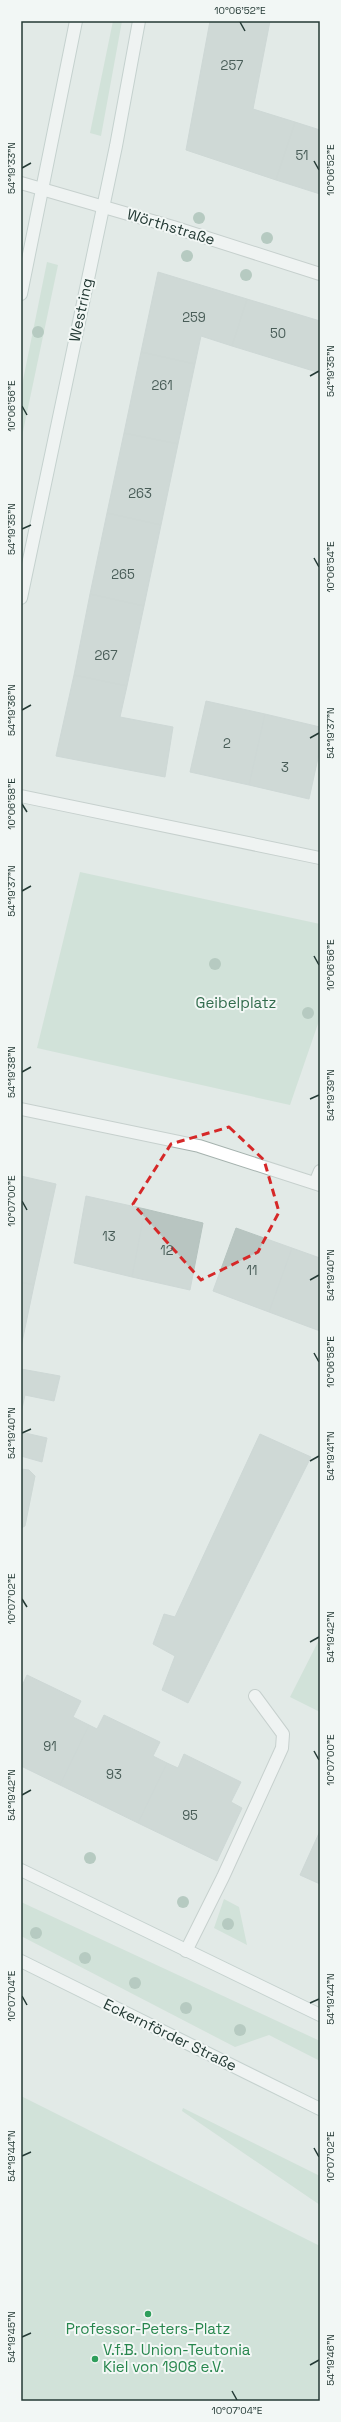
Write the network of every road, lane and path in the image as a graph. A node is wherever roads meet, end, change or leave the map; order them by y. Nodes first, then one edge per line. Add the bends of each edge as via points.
1 (76, 21) edge
2 (139, 21) edge
3 (21, 183) edge
4 (41, 190) junction
5 (103, 207) junction
6 (320, 274) edge
7 (21, 294) edge
8 (21, 598) edge
9 (21, 796) edge
10 (320, 858) edge
11 (21, 1109) edge
12 (320, 1171) edge
13 (317, 1184) edge
14 (255, 1696) dead end
15 (21, 1870) edge
16 (186, 1951) junction
17 (21, 1961) edge
18 (320, 2015) edge
19 (320, 2109) edge

1 - 4 main road
2 - 5 main road, Westring
3 - 4 main road, Wörthstraße
4 - 5 main road, Wörthstraße
4 - 7 main road
5 - 6 main road, Wörthstraße
5 - 8 main road, Westring
9 - 10 main road
11 - 13 main road via 198,1146
12 - 13 main road
14 - 16 main road via 282,1734 282,1748
15 - 16 main road
16 - 18 main road
17 - 19 main road, Eckernförder Straße

